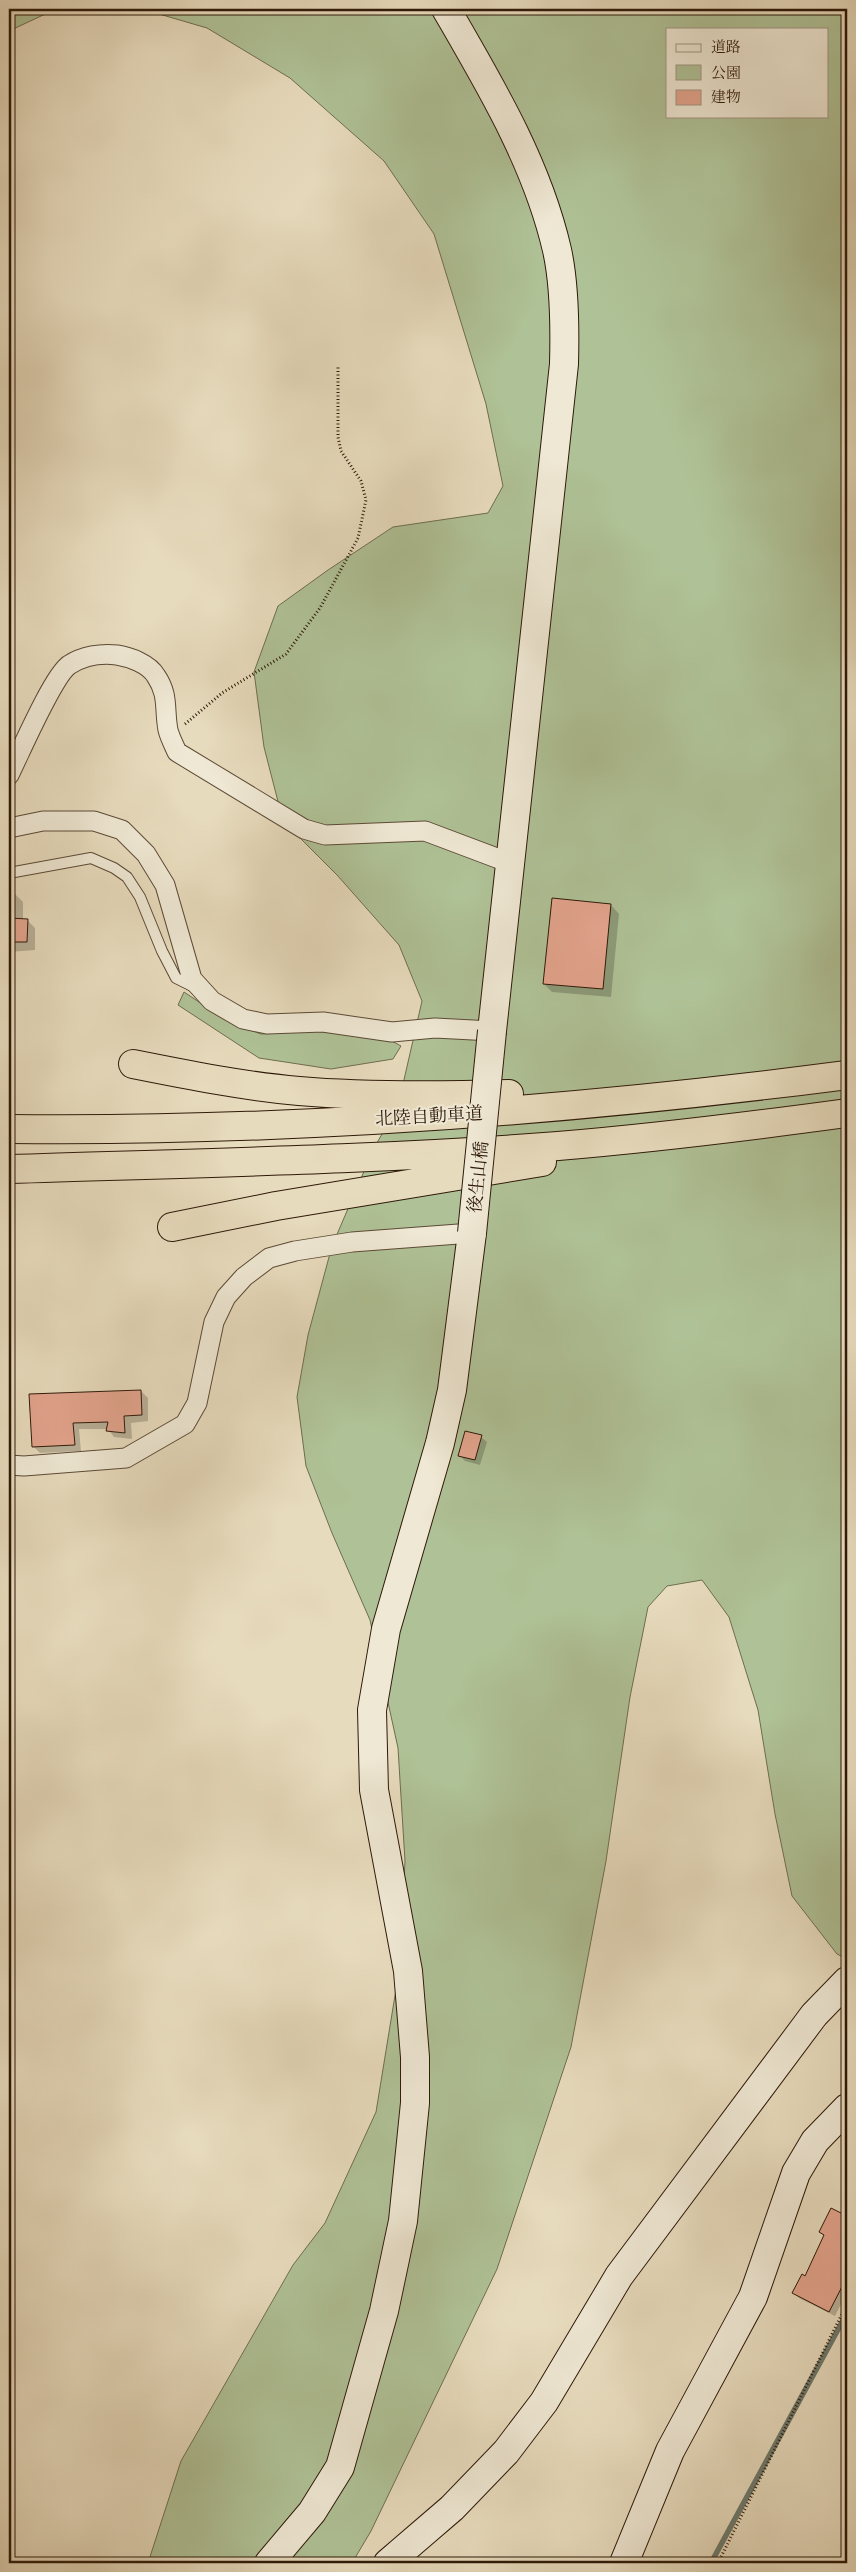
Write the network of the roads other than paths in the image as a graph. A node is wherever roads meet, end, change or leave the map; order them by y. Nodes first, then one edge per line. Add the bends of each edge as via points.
1 (446, 9) edge
2 (9, 775) edge
3 (9, 828) edge
4 (510, 863) junction
5 (9, 873) edge
6 (204, 992) junction
7 (492, 1031) junction
8 (132, 1064) dead end
9 (847, 1074) edge
10 (847, 1113) edge
11 (733, 1128) junction
12 (9, 1129) edge
13 (9, 1169) edge
14 (172, 1227) dead end
15 (472, 1233) junction
16 (9, 1465) edge
17 (847, 1981) edge
18 (847, 2108) edge
19 (269, 2563) edge
20 (388, 2563) edge
21 (624, 2563) edge

1 - 4 street, 後生山橋 via 516,134 534,178 557,251 565,326 562,382
2 - 4 street via 56,680 69,665 104,654 122,656 141,662 155,673 166,692 169,732 177,752 304,829 325,835 425,831
3 - 6 street via 43,821 94,821 122,830 146,854 165,885 192,979
4 - 7 street, 後生山橋
5 - 6 lane via 91,858 114,868 127,878 140,897 176,978
6 - 7 street via 212,1001 243,1019 267,1024 323,1022 392,1032 435,1028
7 - 15 street, 後生山橋, bridge
8 - 9 highway via 298,1090 390,1095 538,1093
9 - 12 highway, 北陸自動車道 via 688,1094 443,1117 155,1128
10 - 11 highway, 北陸自動車道
11 - 13 highway, 北陸自動車道 via 558,1146 395,1156
11 - 14 highway via 276,1206
15 - 16 street via 352,1242 269,1258 244,1277 226,1297 214,1322 197,1403 185,1424 126,1458
15 - 19 street, 後生山橋 via 452,1390 440,1444 386,1629 372,1710 374,1790 408,1971 414,2057 415,2103 403,2221 384,2311 340,2467 312,2512
17 - 20 street via 814,2015 619,2276 544,2402 506,2452 452,2508
18 - 21 street via 815,2141 796,2173 753,2297 670,2452

